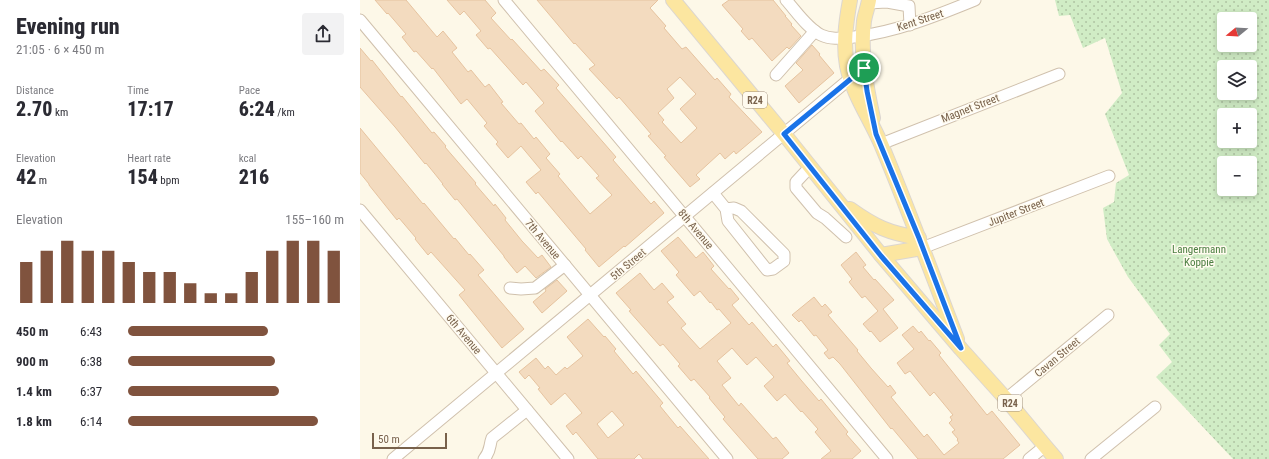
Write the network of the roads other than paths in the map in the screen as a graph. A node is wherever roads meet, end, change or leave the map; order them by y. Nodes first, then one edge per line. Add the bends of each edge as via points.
1 (504, 0) edge
2 (673, 0) edge
3 (850, 0) edge
4 (945, 0) edge
5 (975, 0) edge
6 (887, 1) edge
7 (791, 2) edge
8 (869, 2) edge
9 (909, 3) edge
10 (945, 12) junction
11 (360, 20) edge
12 (910, 25) junction
13 (815, 31) junction
14 (863, 36) junction
15 (846, 38) junction
16 (864, 68) junction
17 (1059, 74) dead end
18 (776, 75) dead end
19 (850, 78) junction
20 (784, 134) junction
21 (879, 139) junction
22 (810, 167) junction
23 (1108, 176) dead end
24 (713, 194) junction
25 (837, 200) junction
26 (726, 209) junction
27 (360, 210) edge
28 (685, 216) junction
29 (846, 237) dead end
30 (920, 243) junction
31 (881, 256) junction
32 (565, 265) junction
33 (510, 288) dead end
34 (590, 295) junction
35 (1108, 315) dead end
36 (961, 348) junction
37 (497, 373) junction
38 (1006, 399) junction
39 (1155, 408) dead end
40 (527, 410) junction
41 (1044, 446) junction
42 (393, 459) edge
43 (484, 459) edge
44 (568, 459) edge
45 (727, 459) edge
46 (887, 459) edge
47 (1029, 459) edge
48 (1056, 459) edge
49 (1091, 459) edge

1 - 28 street, 8th Avenue
2 - 20 main road, R24
3 - 15 main road
4 - 10 street
5 - 10 street, Kent Street
6 - 8 street
6 - 9 street
7 - 13 street
8 - 14 main road
9 - 12 street
10 - 12 street, Kent Street
11 - 32 street, 7th Avenue
12 - 14 street, Kent Street
13 - 15 street, Kent Street via 826,37
13 - 18 street
14 - 15 street, Kent Street
14 - 16 main road
15 - 19 main road
16 - 19 street, 5th Street
16 - 21 main road
17 - 21 street, Magnet Street
19 - 20 street, 5th Street
19 - 21 main road
20 - 22 main road, R24
20 - 24 street, 5th Street
21 - 30 main road
22 - 25 main road, R24
22 - 29 street via 796,182 796,188 817,213
23 - 30 street, Jupiter Street
24 - 26 street
24 - 28 street, 5th Street
25 - 30 main road, R24 via 881,228
25 - 31 main road, R24
26 - 26 street via 728,222 767,270 784,261 784,254 741,211 734,208
27 - 37 street, 6th Avenue
28 - 34 street, 5th Street
28 - 46 street, 8th Avenue
30 - 31 main road
30 - 36 main road, R24
31 - 36 main road, R24
32 - 33 street via 535,288
32 - 34 street, 7th Avenue
34 - 37 street, 5th Street
34 - 45 street, 7th Avenue
35 - 38 street, Cavan Street
36 - 38 main road, R24
37 - 40 street, 6th Avenue
37 - 42 street, 5th Street
38 - 41 main road, R24
39 - 49 street
40 - 43 street via 492,438 489,452
40 - 44 street, 6th Avenue
41 - 47 street
41 - 48 main road, R24

